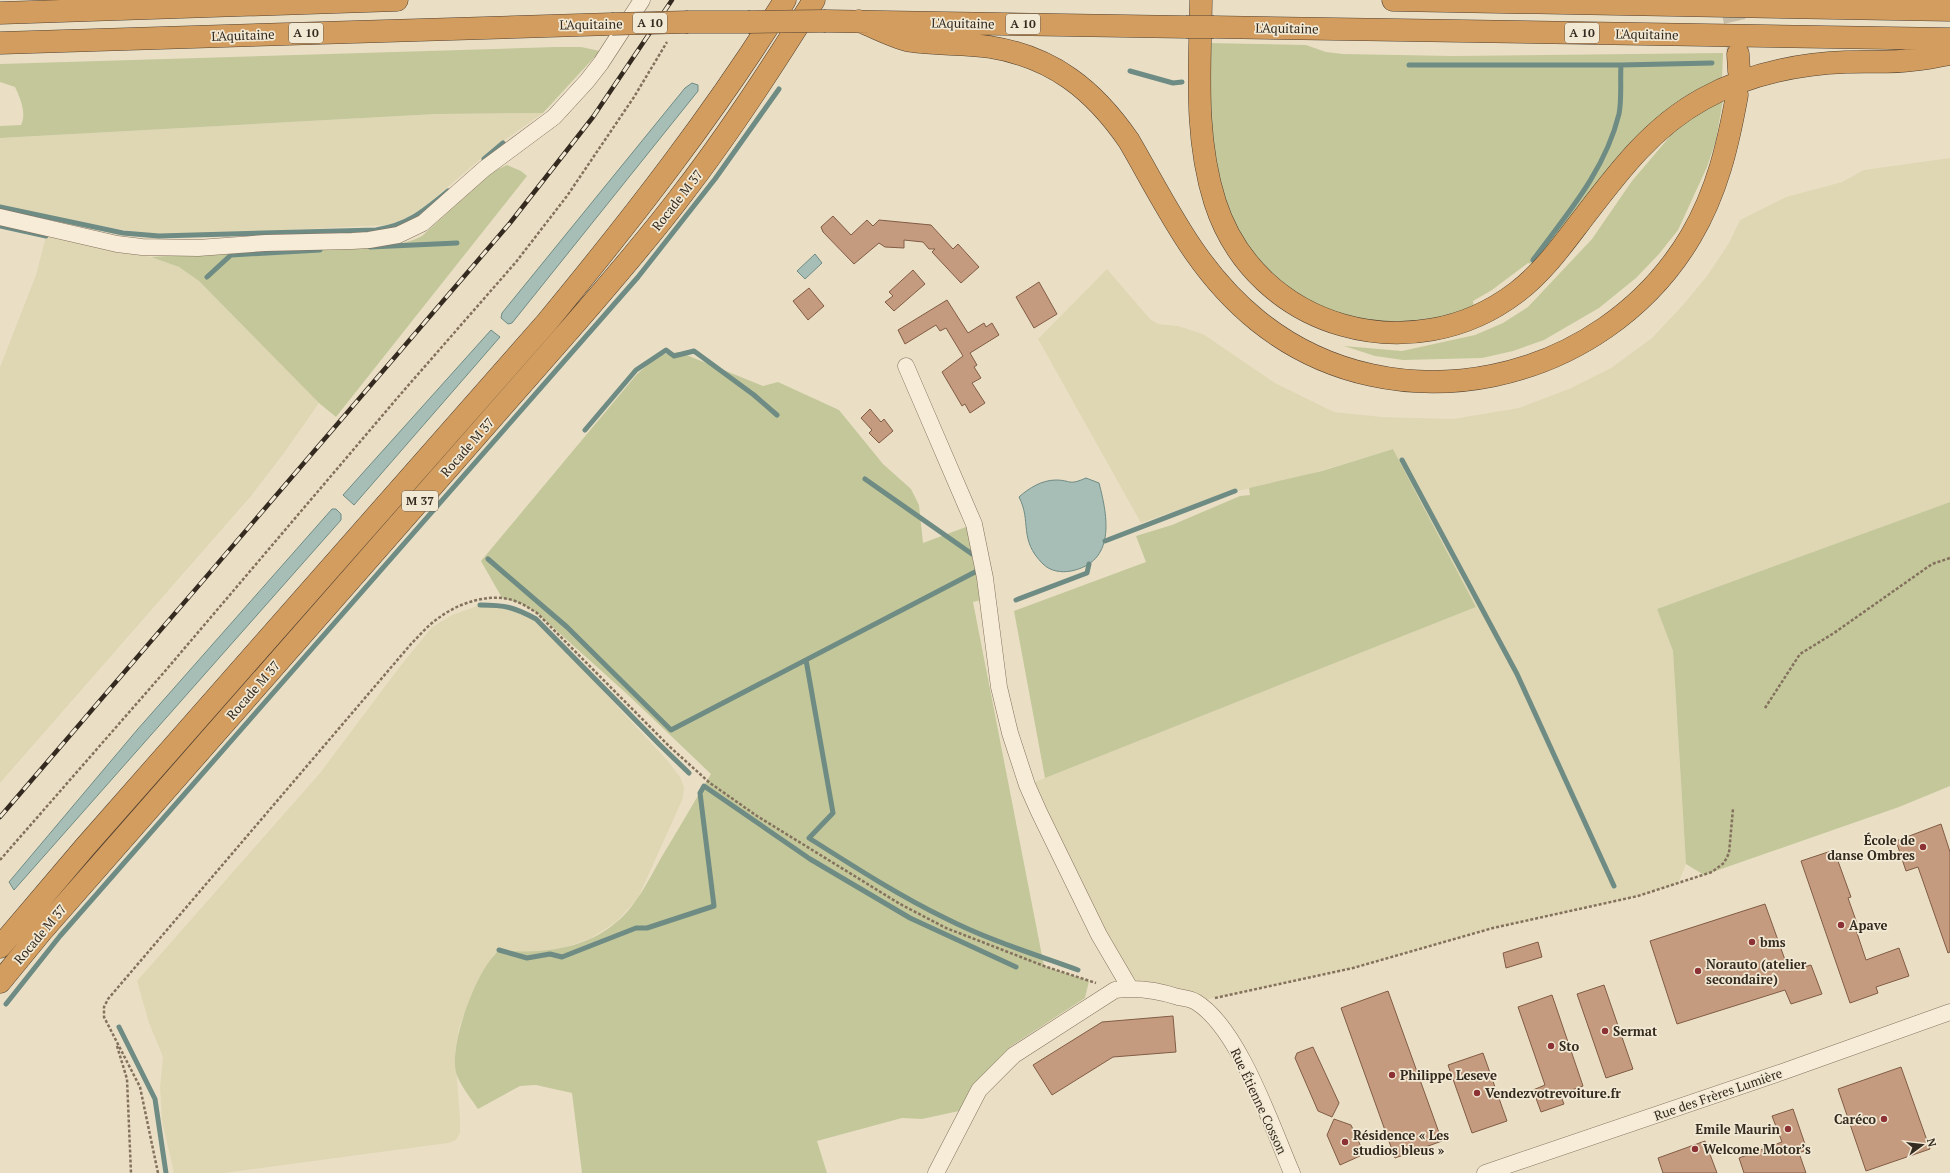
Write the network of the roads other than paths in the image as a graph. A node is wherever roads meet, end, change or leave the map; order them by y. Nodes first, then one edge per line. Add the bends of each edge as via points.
1 (255, 0) edge
2 (398, 0) edge
3 (642, 0) edge
4 (785, 0) edge
5 (814, 0) edge
6 (1201, 0) edge
7 (1393, 0) edge
8 (1783, 4) edge
9 (229, 5) junction
10 (1950, 10) edge
11 (0, 13) edge
12 (859, 21) junction
13 (1950, 39) edge
14 (0, 43) edge
15 (1950, 54) edge
16 (1737, 96) dead end
17 (0, 217) edge
18 (906, 366) dead end
19 (0, 947) edge
20 (0, 982) edge
21 (1122, 989) junction
22 (1950, 1012) edge
23 (936, 1173) edge
24 (1292, 1173) edge
25 (1485, 1173) edge

1 - 9 highway
2 - 9 highway
3 - 17 street via 587,81 554,117 493,162 423,223 398,235 352,241 148,248 116,244
4 - 19 highway, Rocade M 37 / M 37 via 751,55 682,153 561,304
5 - 20 highway, Rocade M 37 / M 37 via 734,124 626,264 61,908
6 - 15 highway via 1200,134 1205,169 1227,231 1241,255 1257,274 1301,308 1328,321 1384,333 1409,333 1454,325 1497,305 1518,291 1551,259 1611,181 1647,140 1668,122 1704,98 1749,78 1776,70 1820,63 1909,61
7 - 8 highway, A 10
8 - 10 highway, A 10
9 - 11 highway
12 - 13 highway, L'Aquitaine / A 10, bridge
12 - 14 highway, L'Aquitaine / A 10, bridge via 688,22
12 - 16 highway via 910,41 964,44 1030,56 1063,73 1102,106 1118,125 1187,244 1206,270 1259,322 1285,340 1345,367 1421,382 1466,381 1520,370 1577,346 1629,310 1673,263 1708,205 1730,137
18 - 21 street via 974,524 985,578 1000,693 1027,785 1100,935
21 - 23 street via 1058,1025 1014,1055 979,1090
21 - 24 street, Rue Étienne Cosson via 1148,989 1195,1002 1208,1013 1234,1045
22 - 25 street, Rue des Frères Lumière

